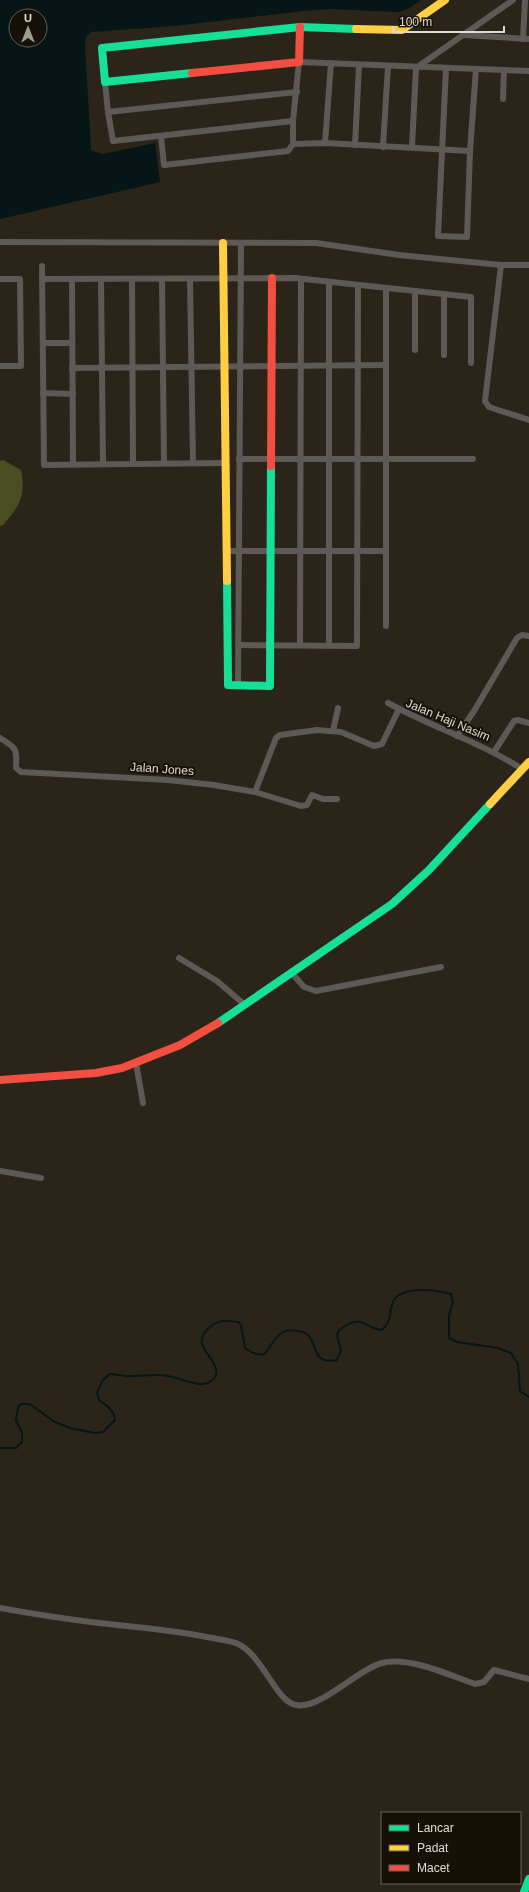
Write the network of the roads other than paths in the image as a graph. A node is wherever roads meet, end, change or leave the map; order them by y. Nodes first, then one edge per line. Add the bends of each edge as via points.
1 (445, 0) edge
2 (513, 0) edge
3 (525, 0) edge
4 (300, 27) junction
5 (464, 35) junction
6 (526, 39) edge
7 (299, 62) junction
8 (331, 63) junction
9 (358, 65) junction
10 (388, 66) junction
11 (416, 68) junction
12 (446, 68) junction
13 (476, 69) junction
14 (504, 70) junction
15 (529, 71) edge
16 (105, 82) junction
17 (297, 92) junction
18 (503, 99) dead end
19 (108, 112) junction
20 (293, 121) junction
21 (161, 136) junction
22 (325, 143) junction
23 (293, 144) junction
24 (355, 145) junction
25 (383, 147) junction
26 (412, 147) junction
27 (442, 150) junction
28 (470, 151) junction
29 (0, 242) edge
30 (223, 242) junction
31 (241, 242) junction
32 (502, 265) junction
33 (529, 265) edge
34 (42, 266) dead end
35 (223, 278) junction
36 (240, 278) junction
37 (272, 278) junction
38 (0, 279) edge
39 (42, 279) junction
40 (72, 279) junction
41 (101, 279) junction
42 (132, 279) junction
43 (162, 279) junction
44 (190, 279) junction
45 (301, 279) junction
46 (328, 282) junction
47 (358, 285) junction
48 (386, 288) junction
49 (415, 291) junction
50 (444, 294) junction
51 (43, 343) junction
52 (72, 343) junction
53 (415, 350) dead end
54 (444, 355) dead end
55 (471, 362) dead end
56 (328, 365) junction
57 (358, 365) junction
58 (386, 365) junction
59 (0, 366) edge
60 (240, 366) junction
61 (271, 366) junction
62 (301, 366) junction
63 (163, 367) junction
64 (192, 367) junction
65 (224, 367) junction
66 (72, 368) junction
67 (102, 368) junction
68 (132, 368) junction
69 (43, 394) junction
70 (73, 394) junction
71 (529, 420) edge
72 (239, 459) junction
73 (271, 459) junction
74 (301, 459) junction
75 (329, 459) junction
76 (357, 459) junction
77 (386, 459) junction
78 (473, 459) dead end
79 (164, 463) junction
80 (193, 463) junction
81 (225, 463) junction
82 (73, 464) junction
83 (103, 464) junction
84 (133, 464) junction
85 (226, 551) junction
86 (239, 551) junction
87 (271, 551) junction
88 (300, 551) junction
89 (329, 551) junction
90 (357, 551) junction
91 (386, 551) junction
92 (386, 626) dead end
93 (529, 636) edge
94 (238, 645) junction
95 (270, 645) junction
96 (300, 646) junction
97 (329, 646) junction
98 (238, 685) junction
99 (388, 703) dead end
100 (338, 708) dead end
101 (399, 709) junction
102 (529, 723) edge
103 (333, 731) junction
104 (457, 736) junction
105 (0, 738) edge
106 (494, 752) junction
107 (529, 762) edge
108 (522, 769) junction
109 (255, 792) junction
110 (337, 799) dead end
111 (179, 958) dead end
112 (441, 967) dead end
113 (291, 972) junction
114 (245, 1005) junction
115 (136, 1063) junction
116 (0, 1080) edge
117 (143, 1103) dead end
118 (0, 1171) edge
119 (41, 1178) dead end
120 (0, 1608) edge
121 (529, 1679) edge
122 (529, 1879) edge
123 (524, 1892) edge

1 - 4 street via 402,30
2 - 5 street
3 - 6 street
4 - 7 street
4 - 16 street via 102,48
5 - 6 street
5 - 11 street
7 - 8 street
7 - 16 street
7 - 17 street
8 - 9 street
8 - 22 street
9 - 10 street
9 - 24 street
10 - 11 street
10 - 25 street
11 - 12 street
11 - 26 street
12 - 13 street
12 - 27 street
13 - 14 street
13 - 28 street
14 - 15 street
14 - 18 street
16 - 19 street
17 - 19 street
17 - 20 street
19 - 21 street via 113,141
20 - 21 street
20 - 23 street
21 - 23 street via 164,165 288,151
22 - 23 street
22 - 24 street
24 - 25 street
25 - 26 street
26 - 27 street
27 - 28 street
27 - 28 street via 438,236 467,237
29 - 30 street
30 - 31 street
30 - 35 street
31 - 32 street via 316,243 399,255
31 - 36 street
32 - 33 street
32 - 71 street via 485,401 489,407
34 - 39 street
35 - 36 street
35 - 44 street
35 - 65 street
36 - 37 street
36 - 60 street
37 - 45 street
37 - 61 street
38 - 59 street via 20,279 21,366
39 - 40 street
39 - 51 street
40 - 41 street
40 - 52 street
41 - 42 street
41 - 67 street
42 - 43 street
42 - 68 street
43 - 44 street
43 - 63 street
44 - 64 street
45 - 46 street
45 - 62 street
46 - 47 street
46 - 56 street
47 - 48 street
47 - 57 street
48 - 49 street
48 - 58 street
49 - 50 street
49 - 53 street
50 - 54 street
50 - 55 street via 471,297
51 - 52 street
51 - 69 street
52 - 66 street
56 - 57 street
56 - 62 street
56 - 75 street
57 - 58 street
57 - 76 street
58 - 77 street
60 - 61 street
60 - 65 street
60 - 72 street
61 - 62 street
61 - 73 street
62 - 74 street
63 - 64 street
63 - 68 street
63 - 79 street
64 - 65 street
64 - 80 street
65 - 81 street
66 - 67 street
66 - 70 street
67 - 68 street
67 - 83 street
68 - 84 street
69 - 70 street
69 - 82 street via 44,465
70 - 82 street
72 - 73 street
72 - 86 street
73 - 74 street
73 - 87 street
74 - 75 street
74 - 88 street
75 - 76 street
75 - 89 street
76 - 77 street
76 - 90 street
77 - 78 street
77 - 91 street
79 - 80 street
79 - 84 street
80 - 81 street
81 - 85 street
82 - 83 street
83 - 84 street
85 - 86 street
85 - 98 street via 228,684
86 - 87 street
86 - 94 street
87 - 88 street
87 - 95 street
88 - 89 street
88 - 96 street
89 - 90 street
89 - 97 street
90 - 91 street
90 - 97 street via 357,646
91 - 92 street
93 - 104 street via 522,635 517,638
94 - 95 street
94 - 98 street
95 - 96 street
95 - 98 street via 270,686
96 - 97 street
99 - 101 street
100 - 103 street
101 - 103 street, Jalan Haji Nasim via 382,744 378,746 346,733
101 - 104 street, Jalan Haji Nasim
102 - 106 street via 514,721
103 - 109 street, Jalan Haji Nasim via 317,730 280,735 276,738
104 - 106 street, Jalan Haji Nasim
105 - 109 street, Jalan Jones via 17,751 16,768 21,772 168,780 214,784
106 - 108 street, Jalan Haji Nasim
107 - 108 street
108 - 113 street via 405,893 374,918
109 - 110 street, Jalan Jones via 301,806 307,805 312,795
111 - 114 street via 217,981
112 - 113 street via 316,991 304,987
113 - 114 street
114 - 115 street via 193,1038
115 - 116 street via 96,1073
115 - 117 street
118 - 119 street
120 - 121 street via 66,1619 180,1632 233,1642 253,1655 285,1699 297,1705 314,1702 378,1664 389,1662 418,1665 475,1684 484,1682 494,1670
122 - 123 street

